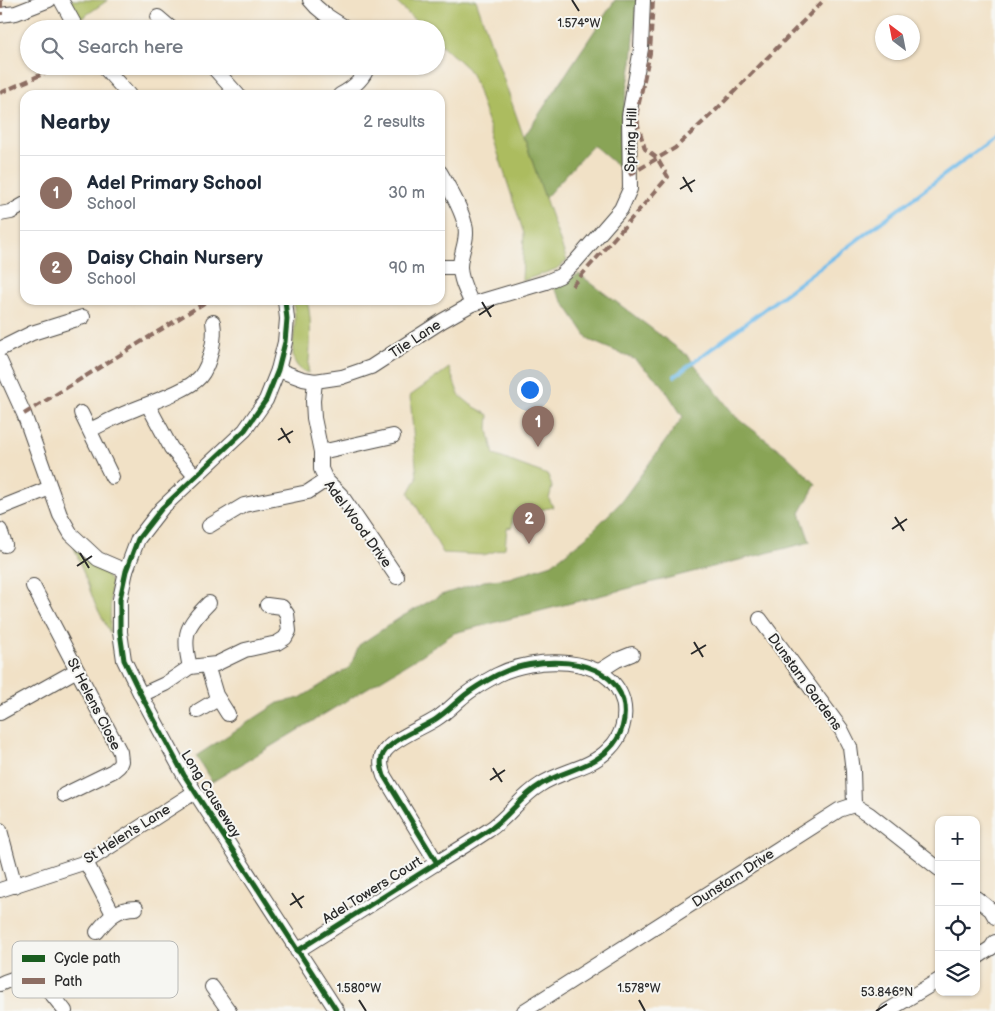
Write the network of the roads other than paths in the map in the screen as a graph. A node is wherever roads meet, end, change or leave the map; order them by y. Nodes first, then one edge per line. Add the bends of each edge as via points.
1 (49, 0) edge
2 (61, 0) edge
3 (310, 0) edge
4 (643, 0) edge
5 (0, 15) edge
6 (158, 16) dead end
7 (72, 20) edge
8 (162, 20) edge
9 (332, 20) edge
10 (110, 75) edge
11 (220, 75) edge
12 (365, 75) edge
13 (121, 90) edge
14 (234, 90) edge
15 (347, 90) edge
16 (445, 180) edge
17 (20, 207) edge
18 (0, 214) edge
19 (575, 262) joint
20 (445, 267) edge
21 (460, 267) junction
22 (472, 304) junction
23 (286, 305) edge
24 (83, 317) dead end
25 (214, 322) dead end
26 (0, 349) edge
27 (0, 361) edge
28 (278, 370) junction
29 (315, 381) junction
30 (148, 405) junction
31 (81, 412) dead end
32 (90, 430) junction
33 (393, 436) dead end
34 (321, 452) junction
35 (195, 476) junction
36 (112, 477) dead end
37 (326, 480) junction
38 (50, 488) junction
39 (0, 508) edge
40 (209, 526) dead end
41 (0, 530) edge
42 (4, 545) dead end
43 (126, 571) junction
44 (397, 577) dead end
45 (33, 586) dead end
46 (208, 603) dead end
47 (267, 605) dead end
48 (760, 619) dead end
49 (632, 654) dead end
50 (207, 665) junction
51 (190, 667) junction
52 (77, 670) junction
53 (598, 672) junction
54 (141, 695) junction
55 (218, 699) junction
56 (198, 711) dead end
57 (0, 713) edge
58 (228, 714) dead end
59 (196, 792) junction
60 (64, 796) dead end
61 (854, 805) junction
62 (0, 830) edge
63 (86, 862) junction
64 (437, 863) junction
65 (935, 866) edge
66 (15, 886) junction
67 (0, 890) edge
68 (980, 901) edge
69 (136, 908) dead end
70 (113, 914) junction
71 (995, 917) edge
72 (97, 932) dead end
73 (995, 942) edge
74 (297, 951) junction
75 (980, 956) edge
76 (12, 979) edge
77 (935, 982) edge
78 (0, 984) edge
79 (212, 986) dead end
80 (55, 998) edge
81 (65, 1011) edge
82 (229, 1011) edge
83 (337, 1011) edge
84 (524, 1011) edge
85 (887, 1011) edge

1 - 5 street via 16,13
2 - 7 street
3 - 9 street
4 - 19 street, Spring Hill via 641,49 629,116 630,189 620,209
6 - 8 street
10 - 13 street
11 - 14 street
12 - 15 street
16 - 21 street via 466,226
17 - 18 street
19 - 22 street, Tile Lane via 560,276 546,282
20 - 21 street
21 - 22 street
22 - 29 street, Tile Lane via 371,367 342,377
23 - 28 street, Long Causeway via 285,342
24 - 26 street via 32,333
25 - 30 street via 215,338 200,377
27 - 38 street via 24,414
28 - 29 street, Tile Lane
28 - 35 street, Long Causeway via 266,400 246,430
29 - 34 street, Adel Wood Drive via 314,418
30 - 32 street
30 - 35 street via 171,448
31 - 32 street
32 - 36 street
33 - 34 street
34 - 37 street, Adel Wood Drive via 321,469
35 - 43 street, Long Causeway via 162,508 138,539
37 - 40 street via 308,492 244,505
37 - 44 street, Adel Wood Drive via 341,495
38 - 39 street
38 - 43 street via 71,534 98,559
41 - 42 street
43 - 54 street, Long Causeway via 120,599 120,632 124,660
45 - 52 street, St Helens Close
46 - 51 street via 189,625
47 - 50 street via 282,607 287,614 289,631 285,638
48 - 61 street, Dunstarn Gardens via 841,729 850,747
49 - 53 street
50 - 51 street
50 - 55 street
51 - 54 street
52 - 57 street
52 - 60 street, St Helens Close via 122,761 113,772
53 - 64 street, Adel Towers Court via 616,687 624,710 623,725 610,748 584,767 538,786 492,829
53 - 64 street via 578,664 556,662 528,664 499,674 384,752 381,761 384,776
54 - 59 street, Long Causeway
55 - 56 street
55 - 58 street
59 - 63 street, St Helen's Lane
59 - 74 street, Long Causeway
61 - 65 street
61 - 84 street, Dunstarn Drive via 840,810
62 - 66 street
63 - 66 street, St Helen's Lane
63 - 70 street
64 - 74 street, Adel Towers Court
66 - 67 street, St Helen's Lane
68 - 71 street
69 - 70 street
70 - 72 street
73 - 75 street
74 - 83 street, Long Causeway
76 - 78 street
77 - 85 street
79 - 82 street
80 - 81 street

